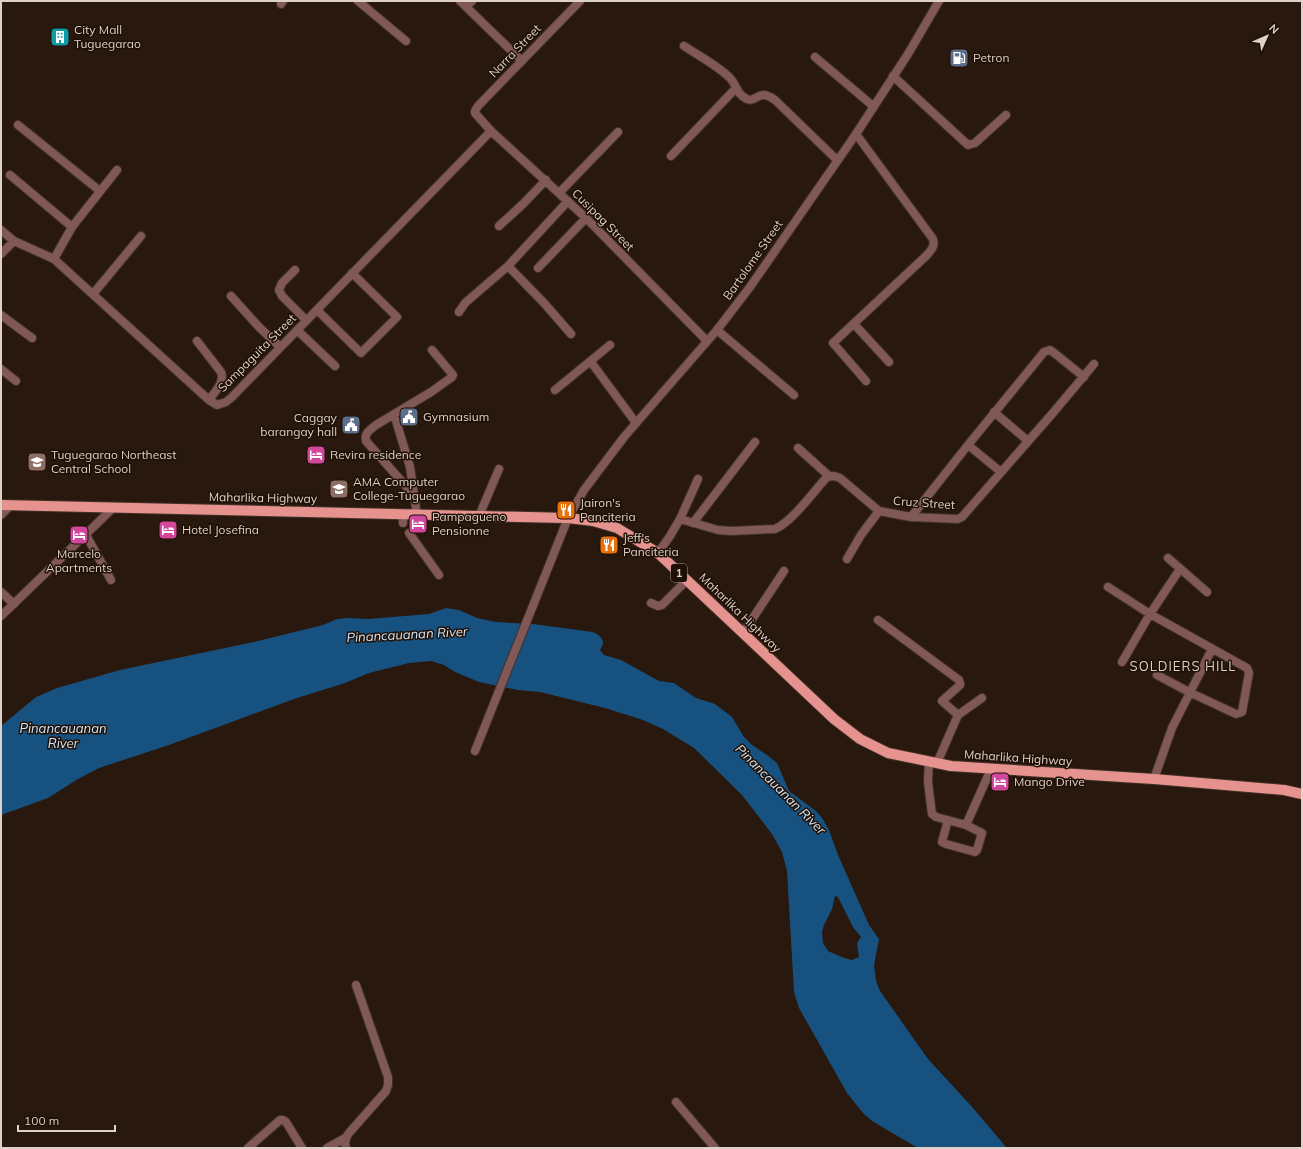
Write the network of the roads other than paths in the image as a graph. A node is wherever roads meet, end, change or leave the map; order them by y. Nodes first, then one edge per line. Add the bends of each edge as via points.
1 (358, 1) edge
2 (460, 1) edge
3 (580, 1) edge
4 (939, 1) edge
5 (469, 4) edge
6 (406, 41) dead end
7 (684, 46) dead end
8 (816, 57) dead end
9 (522, 61) junction
10 (893, 76) junction
11 (736, 88) junction
12 (873, 106) junction
13 (1006, 115) dead end
14 (479, 119) joint
15 (18, 125) dead end
16 (491, 131) junction
17 (618, 132) dead end
18 (856, 134) junction
19 (671, 156) dead end
20 (837, 160) junction
21 (118, 170) dead end
22 (10, 175) dead end
23 (546, 180) junction
24 (100, 191) junction
25 (559, 193) junction
26 (568, 201) junction
27 (586, 218) junction
28 (499, 226) dead end
29 (72, 227) junction
30 (1, 230) edge
31 (141, 236) dead end
32 (14, 241) junction
33 (1, 254) edge
34 (54, 259) junction
35 (508, 266) junction
36 (538, 268) dead end
37 (295, 270) dead end
38 (352, 273) junction
39 (93, 294) junction
40 (231, 296) dead end
41 (317, 310) junction
42 (459, 312) dead end
43 (1, 315) edge
44 (306, 320) junction
45 (854, 324) junction
46 (297, 330) junction
47 (717, 330) junction
48 (571, 334) dead end
49 (32, 338) dead end
50 (197, 341) dead end
51 (707, 341) junction
52 (610, 346) dead end
53 (280, 347) junction
54 (432, 350) dead end
55 (591, 362) junction
56 (889, 362) dead end
57 (1094, 364) dead end
58 (335, 366) dead end
59 (1, 368) edge
60 (1084, 377) junction
61 (16, 381) dead end
62 (866, 381) dead end
63 (555, 390) dead end
64 (794, 395) dead end
65 (209, 400) junction
66 (994, 412) junction
67 (394, 414) junction
68 (636, 423) junction
69 (1028, 441) junction
70 (755, 442) dead end
71 (968, 445) junction
72 (798, 448) dead end
73 (499, 469) dead end
74 (1001, 472) junction
75 (829, 476) junction
76 (698, 479) dead end
77 (412, 493) junction
78 (6, 505) edge
79 (114, 507) junction
80 (879, 511) junction
81 (417, 515) junction
82 (1, 516) edge
83 (480, 516) junction
84 (911, 517) junction
85 (568, 518) junction
86 (680, 519) junction
87 (693, 523) junction
88 (408, 533) dead end
89 (86, 535) junction
90 (658, 553) junction
91 (1168, 558) dead end
92 (847, 559) dead end
93 (1180, 569) junction
94 (784, 572) dead end
95 (439, 575) dead end
96 (111, 580) dead end
97 (687, 580) junction
98 (1108, 587) dead end
99 (1, 592) edge
100 (1207, 592) dead end
101 (652, 603) dead end
102 (14, 604) junction
103 (1150, 614) junction
104 (1, 616) edge
105 (878, 620) dead end
106 (742, 632) junction
107 (1212, 649) junction
108 (1122, 662) dead end
109 (1157, 675) dead end
110 (1189, 692) junction
111 (982, 698) dead end
112 (958, 715) junction
113 (475, 751) dead end
114 (933, 763) junction
115 (991, 769) junction
116 (1154, 779) junction
117 (1302, 794) edge
118 (948, 820) junction
119 (966, 825) junction
120 (356, 985) dead end
121 (676, 1102) dead end
122 (345, 1138) junction
123 (248, 1148) edge
124 (302, 1148) edge
125 (327, 1148) edge
126 (346, 1148) edge
127 (715, 1148) edge

1 - 6 street
2 - 5 street
3 - 9 street, Narra Street
4 - 10 street, Bartolome Street
5 - 9 street
7 - 11 street via 730,78
8 - 12 street
9 - 14 street, Narra Street via 476,108 475,114
10 - 12 street, Bartolome Street
10 - 13 street via 968,145 975,144
11 - 19 street
11 - 20 street via 749,100 762,94 769,96
12 - 18 street, Bartolome Street
14 - 16 street, Cusipag Street
15 - 24 street
16 - 23 street, Cusipag Street
16 - 38 street, Sampaguita Street
17 - 25 street
18 - 20 street, Bartolome Street
18 - 45 street via 934,243 928,255
20 - 47 street, Bartolome Street via 750,287
21 - 24 street
22 - 29 street
23 - 25 street, Cusipag Street
23 - 28 street
24 - 29 street
25 - 26 street, Cusipag Street
26 - 27 street, Cusipag Street
26 - 35 street
27 - 36 street
27 - 51 street, Cusipag Street
29 - 34 street
30 - 32 street, Sampaguita Street
31 - 39 street
32 - 33 street
32 - 34 street, Sampaguita Street
34 - 39 street, Sampaguita Street
35 - 42 street via 465,303
35 - 48 street
37 - 44 street via 282,283 279,290
38 - 41 street, Sampaguita Street
38 - 41 street via 397,317 361,353
39 - 65 street, Sampaguita Street
40 - 53 street via 258,327
41 - 44 street, Sampaguita Street
43 - 49 street
44 - 46 street, Sampaguita Street
45 - 56 street
45 - 62 street via 833,343
46 - 53 street, Sampaguita Street
46 - 58 street
47 - 51 street, Bartolome Street
47 - 64 street
50 - 65 street via 223,377
51 - 68 street, Bartolome Street
52 - 55 street
53 - 65 street, Sampaguita Street via 226,402 217,405
54 - 67 street via 452,377
55 - 63 street
55 - 68 street
57 - 60 street, Cruz Street
59 - 61 street
60 - 66 street via 1053,352 1046,351
60 - 69 street, Cruz Street
66 - 69 street
66 - 71 street
67 - 77 street via 410,468
67 - 77 street via 369,431 365,437
68 - 85 street, Bartolome Street via 584,490
69 - 74 street, Cruz Street
70 - 87 street
71 - 74 street
71 - 84 street
72 - 75 street, Cruz Street
73 - 83 street
74 - 84 street, Cruz Street via 962,517
75 - 80 street, Cruz Street via 840,478
75 - 87 street via 790,519 775,529 731,531
76 - 86 street
77 - 81 street
78 - 79 main road, Maharlika Highway / 1
78 - 82 street
79 - 81 main road, Maharlika Highway / 1 via 403,519
79 - 89 street
80 - 84 street, Cruz Street
80 - 92 street
81 - 83 main road, Maharlika Highway / 1
83 - 85 main road, Maharlika Highway / 1
85 - 90 main road, Maharlika Highway / 1 via 618,528
85 - 113 street, Bartolome Street
86 - 87 street
86 - 90 street
88 - 95 street
89 - 96 street
89 - 102 street
90 - 97 main road, Maharlika Highway / 1
91 - 93 street
93 - 100 street
93 - 103 street
94 - 106 street
97 - 101 street via 662,605
97 - 106 main road, Maharlika Highway / 1
98 - 103 street
99 - 102 street
102 - 104 street
103 - 107 street
103 - 108 street
105 - 112 street via 959,680 960,685 942,701
106 - 114 main road, Maharlika Highway / 1 via 834,719 860,739 888,753
107 - 110 street
107 - 110 street via 1248,670 1249,678 1242,712 1236,714
109 - 110 street
110 - 116 street via 1172,728
111 - 112 street
112 - 114 street
114 - 115 main road, Maharlika Highway / 1
114 - 118 street via 928,777 931,811 934,816
115 - 116 main road, Maharlika Highway / 1
115 - 119 street
116 - 117 main road, Maharlika Highway / 1 via 1284,790
118 - 119 street
118 - 119 street via 942,842 975,852 982,833
120 - 122 street via 388,1077 388,1085
121 - 127 street
122 - 125 street
122 - 126 street
123 - 124 street via 283,1120

